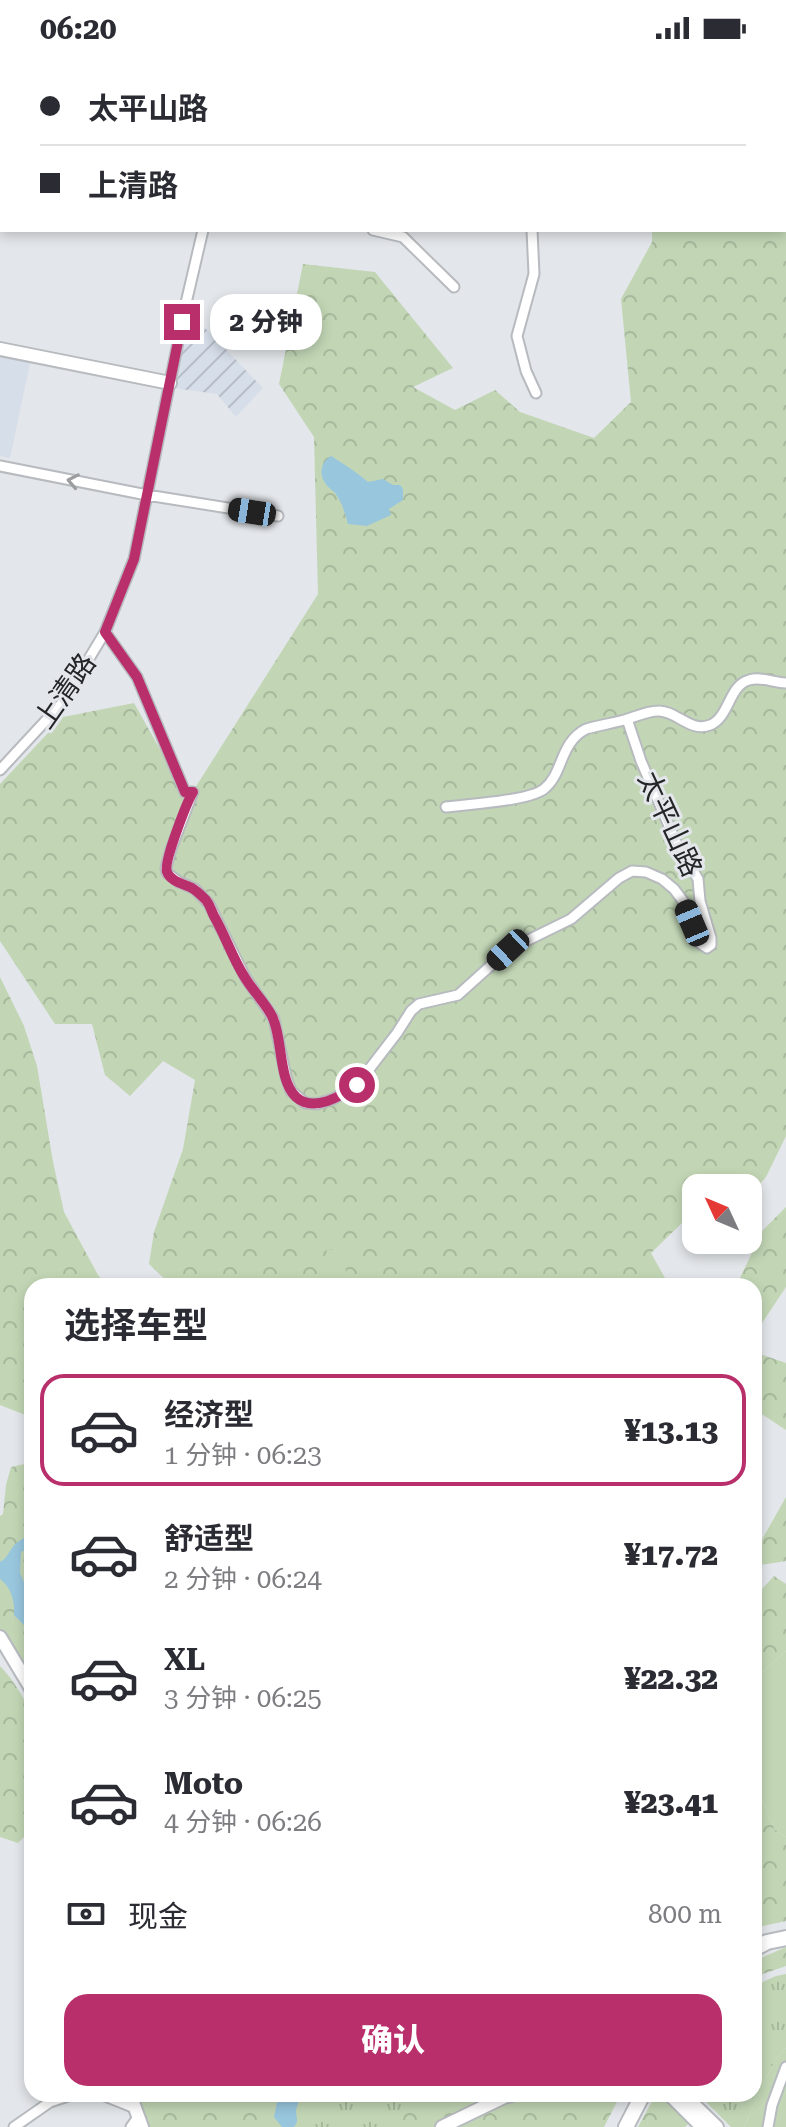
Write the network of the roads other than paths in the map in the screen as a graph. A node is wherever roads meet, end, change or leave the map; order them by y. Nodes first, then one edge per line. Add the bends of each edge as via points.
1 (203, 232) edge
2 (382, 232) edge
3 (532, 232) edge
4 (454, 287) dead end
5 (0, 349) edge
6 (170, 383) junction
7 (536, 393) dead end
8 (0, 466) edge
9 (147, 495) junction
10 (278, 516) dead end
11 (105, 632) junction
12 (786, 683) edge
13 (627, 719) junction
14 (0, 770) edge
15 (446, 807) dead end
16 (0, 1637) edge
17 (24, 1676) edge
18 (786, 1938) edge
19 (762, 1945) edge
20 (786, 2067) edge
21 (50, 2102) edge
22 (111, 2102) edge
23 (494, 2102) edge
24 (629, 2102) edge
25 (639, 2102) edge
26 (677, 2102) edge
27 (691, 2102) edge
28 (137, 2120) edge
29 (14, 2127) edge
30 (442, 2127) edge
31 (616, 2127) edge
32 (626, 2127) edge
33 (702, 2127) edge
34 (717, 2127) edge
35 (768, 2127) edge

1 - 6 street, 上清路
2 - 4 street via 403,237
3 - 7 street via 534,274 517,336
5 - 6 street
6 - 9 street, 上清路
9 -> 8 street
9 - 10 street
9 - 11 street, 上清路 via 134,559
11 - 13 street, 太平山路 via 137,677 185,792 193,792 167,873 209,904 245,977 274,1019 291,1091 305,1103 333,1099 357,1085 419,1004 458,995 508,950 571,919 632,871 646,872 674,889 701,944 711,945 698,879 676,842
11 - 14 street, 上清路 via 63,702
12 - 13 street via 749,680 709,726 697,727 657,710
13 - 15 street via 577,733 544,789
16 - 17 street
18 - 19 main road
20 - 35 street
21 - 29 street
22 - 28 street
23 - 30 street
24 - 31 main road
25 - 32 main road
26 - 33 street
27 - 34 street

